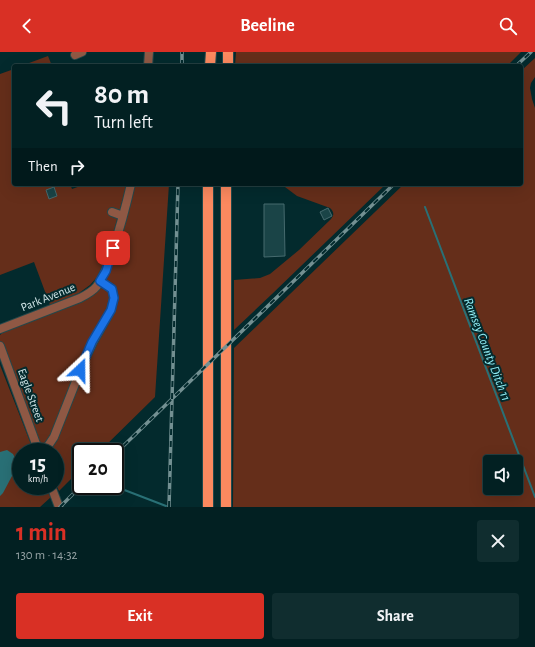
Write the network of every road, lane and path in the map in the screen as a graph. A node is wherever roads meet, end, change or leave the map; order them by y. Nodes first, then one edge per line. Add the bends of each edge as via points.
1 (149, 52) edge
2 (211, 52) edge
3 (228, 52) edge
4 (148, 64) edge
5 (210, 64) edge
6 (228, 64) edge
7 (130, 186) edge
8 (208, 186) edge
9 (226, 186) edge
10 (112, 212) dead end
11 (123, 216) junction
12 (100, 281) junction
13 (0, 329) edge
14 (0, 346) edge
15 (36, 443) edge
16 (50, 443) edge
17 (54, 495) edge
18 (59, 507) edge
19 (208, 507) edge
20 (226, 507) edge

1 - 4 street
2 - 5 main road
3 - 6 main road
7 - 11 street
8 - 19 main road
9 - 20 main road
10 - 11 street
11 - 12 street via 106,271
12 - 13 street, Park Avenue via 80,298
12 - 16 street via 112,289 114,298 111,310 92,342
14 - 15 street, Eagle Street
17 - 18 street

